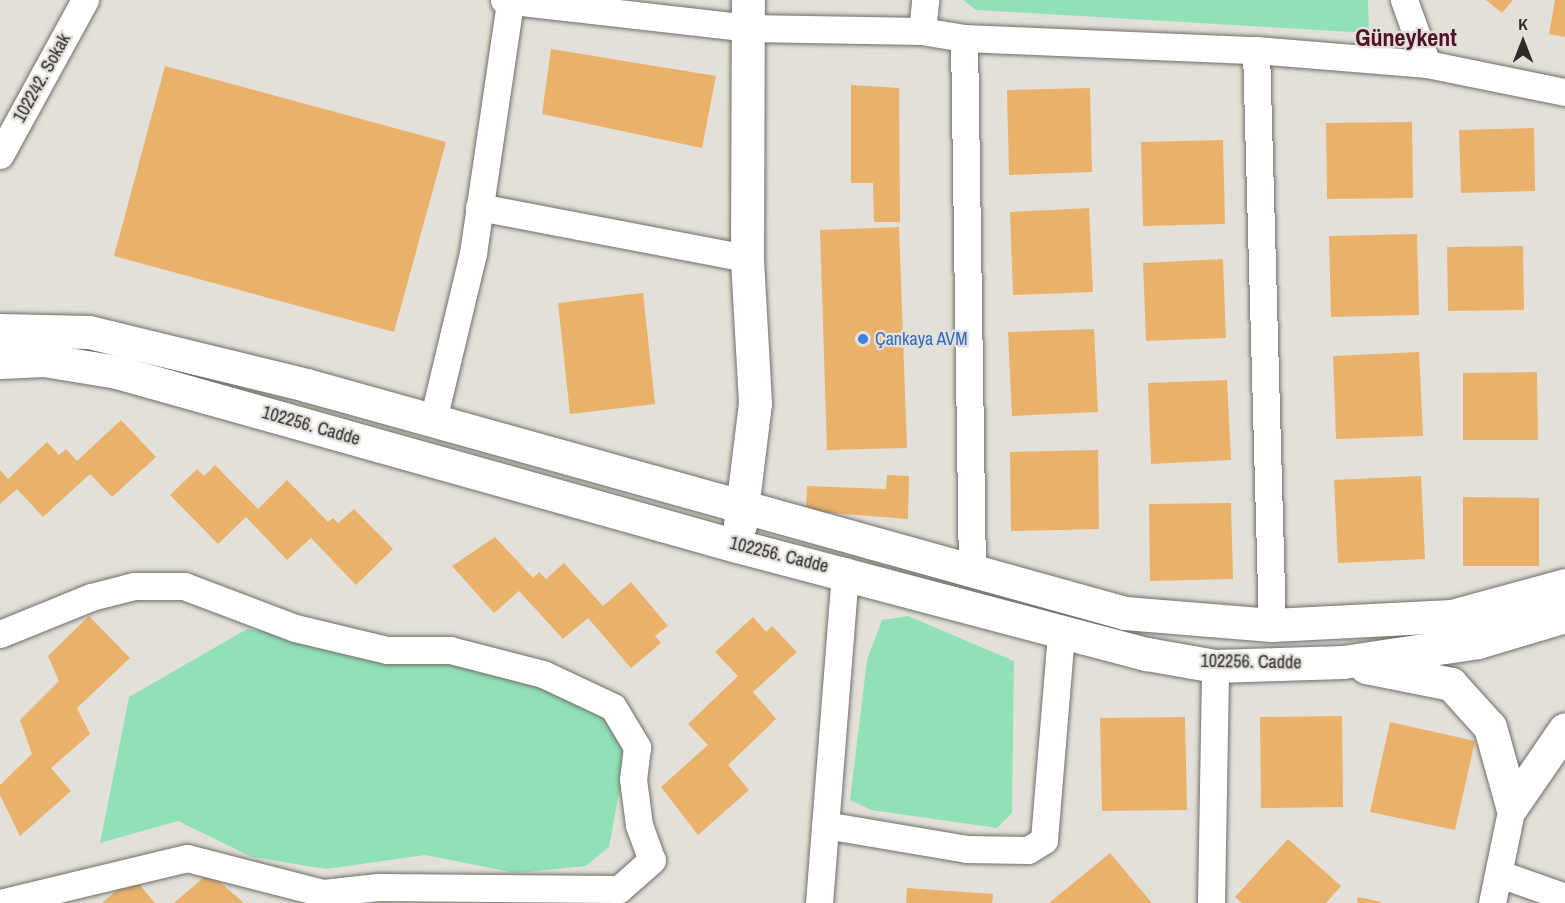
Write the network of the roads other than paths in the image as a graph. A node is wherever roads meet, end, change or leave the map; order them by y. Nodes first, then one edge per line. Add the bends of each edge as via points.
1 (85, 0) edge
2 (925, 0) edge
3 (1404, 0) edge
4 (507, 1) edge
5 (748, 14) edge
6 (922, 32) junction
7 (964, 38) junction
8 (1256, 50) junction
9 (1427, 64) junction
10 (1565, 92) edge
11 (0, 155) edge
12 (479, 207) junction
13 (747, 258) junction
14 (0, 330) edge
15 (0, 362) edge
16 (433, 420) junction
17 (744, 503) junction
18 (738, 546) junction
19 (972, 569) junction
20 (845, 571) junction
21 (1565, 585) edge
22 (1565, 616) edge
23 (1272, 625) junction
24 (1061, 631) junction
25 (0, 634) edge
26 (1343, 662) junction
27 (1215, 666) junction
28 (1565, 729) edge
29 (1512, 806) junction
30 (825, 825) junction
31 (1500, 874) junction
32 (1565, 897) edge
33 (0, 903) edge
34 (819, 903) edge
35 (1211, 903) edge
36 (1492, 903) edge

1 - 11 street, 102242. Sokak
2 - 6 street
3 - 9 street
4 - 5 street
4 - 12 street
5 - 6 street
5 - 13 street
6 - 7 street
7 - 8 street
7 - 19 street
8 - 9 street
8 - 23 street
9 - 10 street
12 - 13 street
12 - 16 street
13 - 17 street via 756,403
14 - 16 street, 102256. Cadde via 89,332
15 - 18 street, 102256. Cadde via 44,360 117,372
16 - 17 street, 102256. Cadde
17 - 18 street
17 - 19 street, 102256. Cadde
18 - 20 street, 102256. Cadde
19 - 23 street, 102256. Cadde via 1125,613
20 - 24 street, 102256. Cadde
20 - 30 street
21 - 23 street, 102256. Cadde via 1452,616
22 - 26 street, 102256. Cadde via 1478,642
24 - 27 street, 102256. Cadde
24 - 30 street via 1044,840 1028,850 967,849
25 - 33 street via 91,597 134,586 184,586 295,628 387,650 450,650 543,674 613,707 638,747 634,790 652,860 620,888 378,887 323,893 187,858
26 - 27 street, 102256. Cadde
26 - 29 street via 1451,684 1490,728
27 - 35 street
28 - 29 street
29 - 31 street
30 - 34 street
31 - 32 street
31 - 36 street

